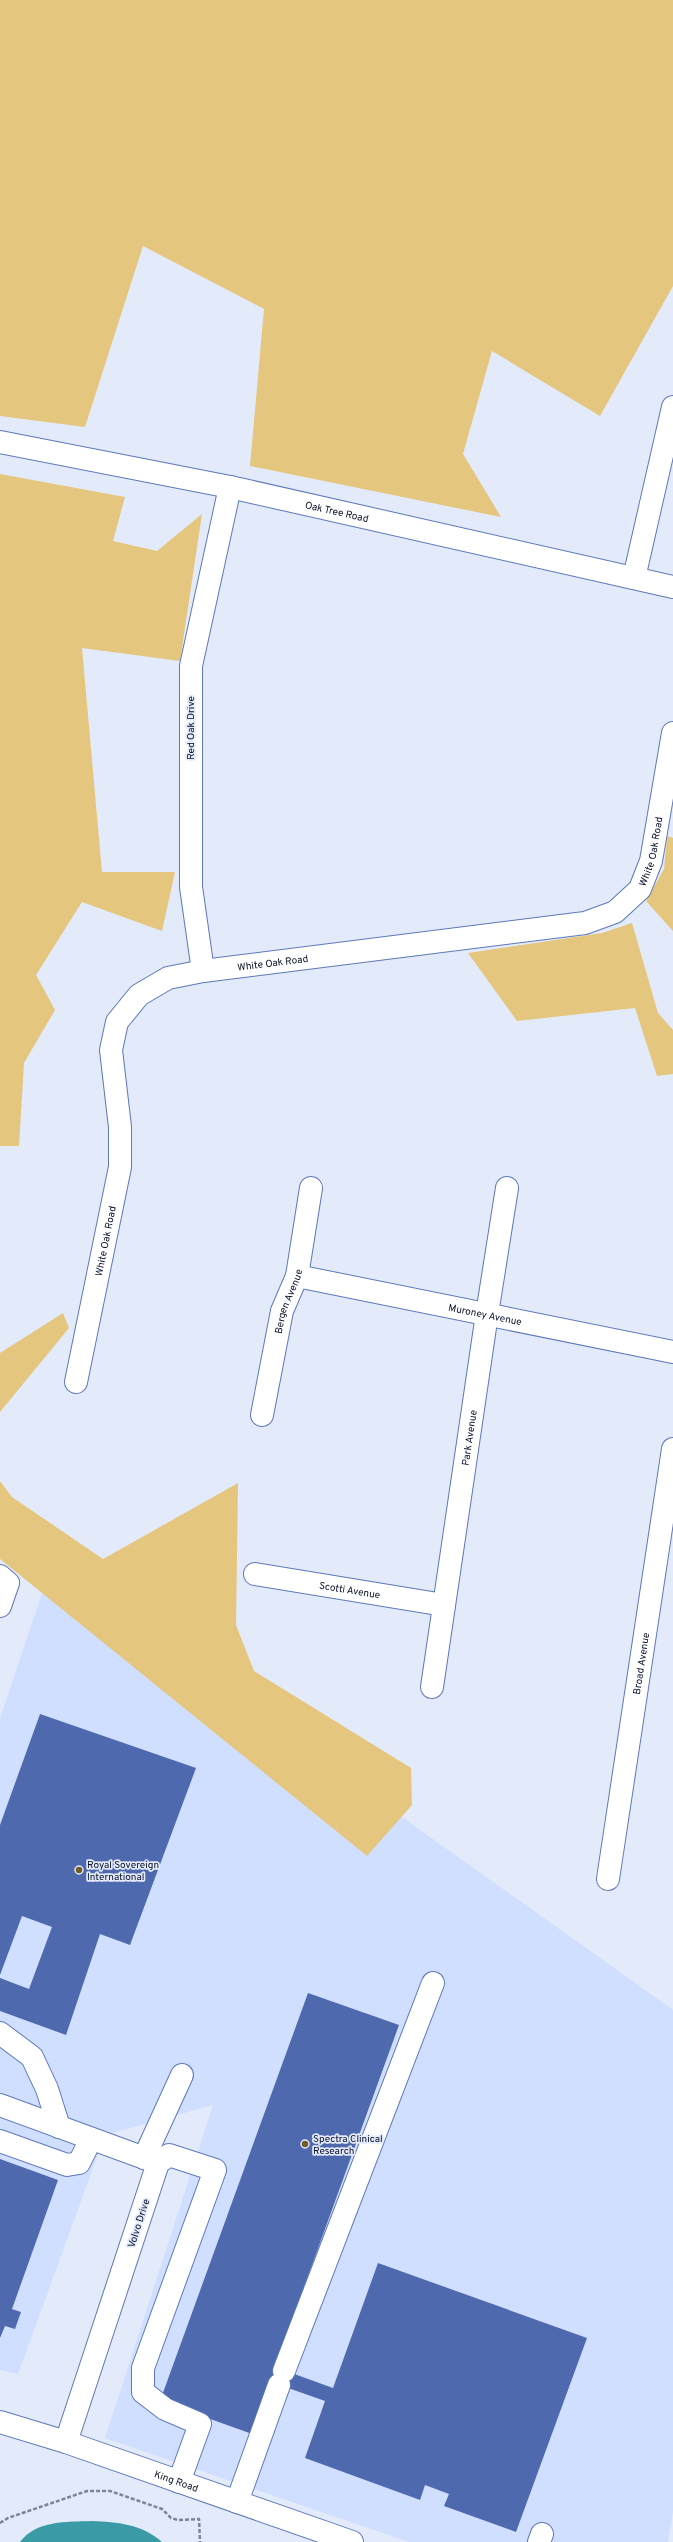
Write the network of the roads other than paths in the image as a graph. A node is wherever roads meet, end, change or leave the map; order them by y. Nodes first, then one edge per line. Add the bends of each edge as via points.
1 (673, 407) edge
2 (0, 442) edge
3 (230, 488) junction
4 (634, 578) junction
5 (673, 587) edge
6 (673, 733) edge
7 (204, 971) junction
8 (311, 1188) dead end
9 (507, 1188) dead end
10 (297, 1276) junction
11 (487, 1314) junction
12 (673, 1352) edge
13 (76, 1382) dead end
14 (262, 1415) dead end
15 (673, 1449) edge
16 (255, 1574) dead end
17 (0, 1576) edge
18 (444, 1604) junction
19 (0, 1606) edge
20 (432, 1687) dead end
21 (608, 1879) dead end
22 (433, 1983) dead end
23 (0, 2033) edge
24 (182, 2075) dead end
25 (0, 2105) edge
26 (59, 2127) junction
27 (91, 2139) junction
28 (0, 2141) edge
29 (151, 2161) junction
30 (0, 2422) edge
31 (66, 2442) junction
32 (179, 2482) junction
33 (237, 2502) junction
34 (352, 2542) edge

1 - 4 street
2 - 3 street, Oak Tree Road
3 - 4 street, Oak Tree Road
3 - 7 street, Red Oak Drive via 191,666 191,887
4 - 5 street, Oak Tree Road
6 - 7 street, White Oak Road via 651,861 640,890 615,912 585,923
7 - 13 street, White Oak Road via 162,981 139,995 117,1022 111,1050 120,1127 120,1167
8 - 10 street, Bergen Avenue
9 - 11 street, Park Avenue
10 - 11 street, Muroney Avenue
10 - 14 street, Bergen Avenue via 282,1311
11 - 12 street, Muroney Avenue
11 - 18 street, Park Avenue
15 - 21 street, Broad Avenue
16 - 18 street, Scotti Avenue
17 - 19 street via 8,1583
18 - 20 street, Park Avenue
22 - 33 street
23 - 26 street via 32,2057 47,2089
24 - 29 street, Volvo Drive
25 - 26 street
26 - 27 street
27 - 28 street via 79,2163 67,2165
27 - 29 street
29 - 31 street, Volvo Drive
29 - 32 street via 169,2155 215,2170 143,2368 143,2392 165,2409 200,2424
30 - 31 street, King Road
31 - 32 street, King Road
32 - 33 street, King Road
33 - 34 street, King Road

